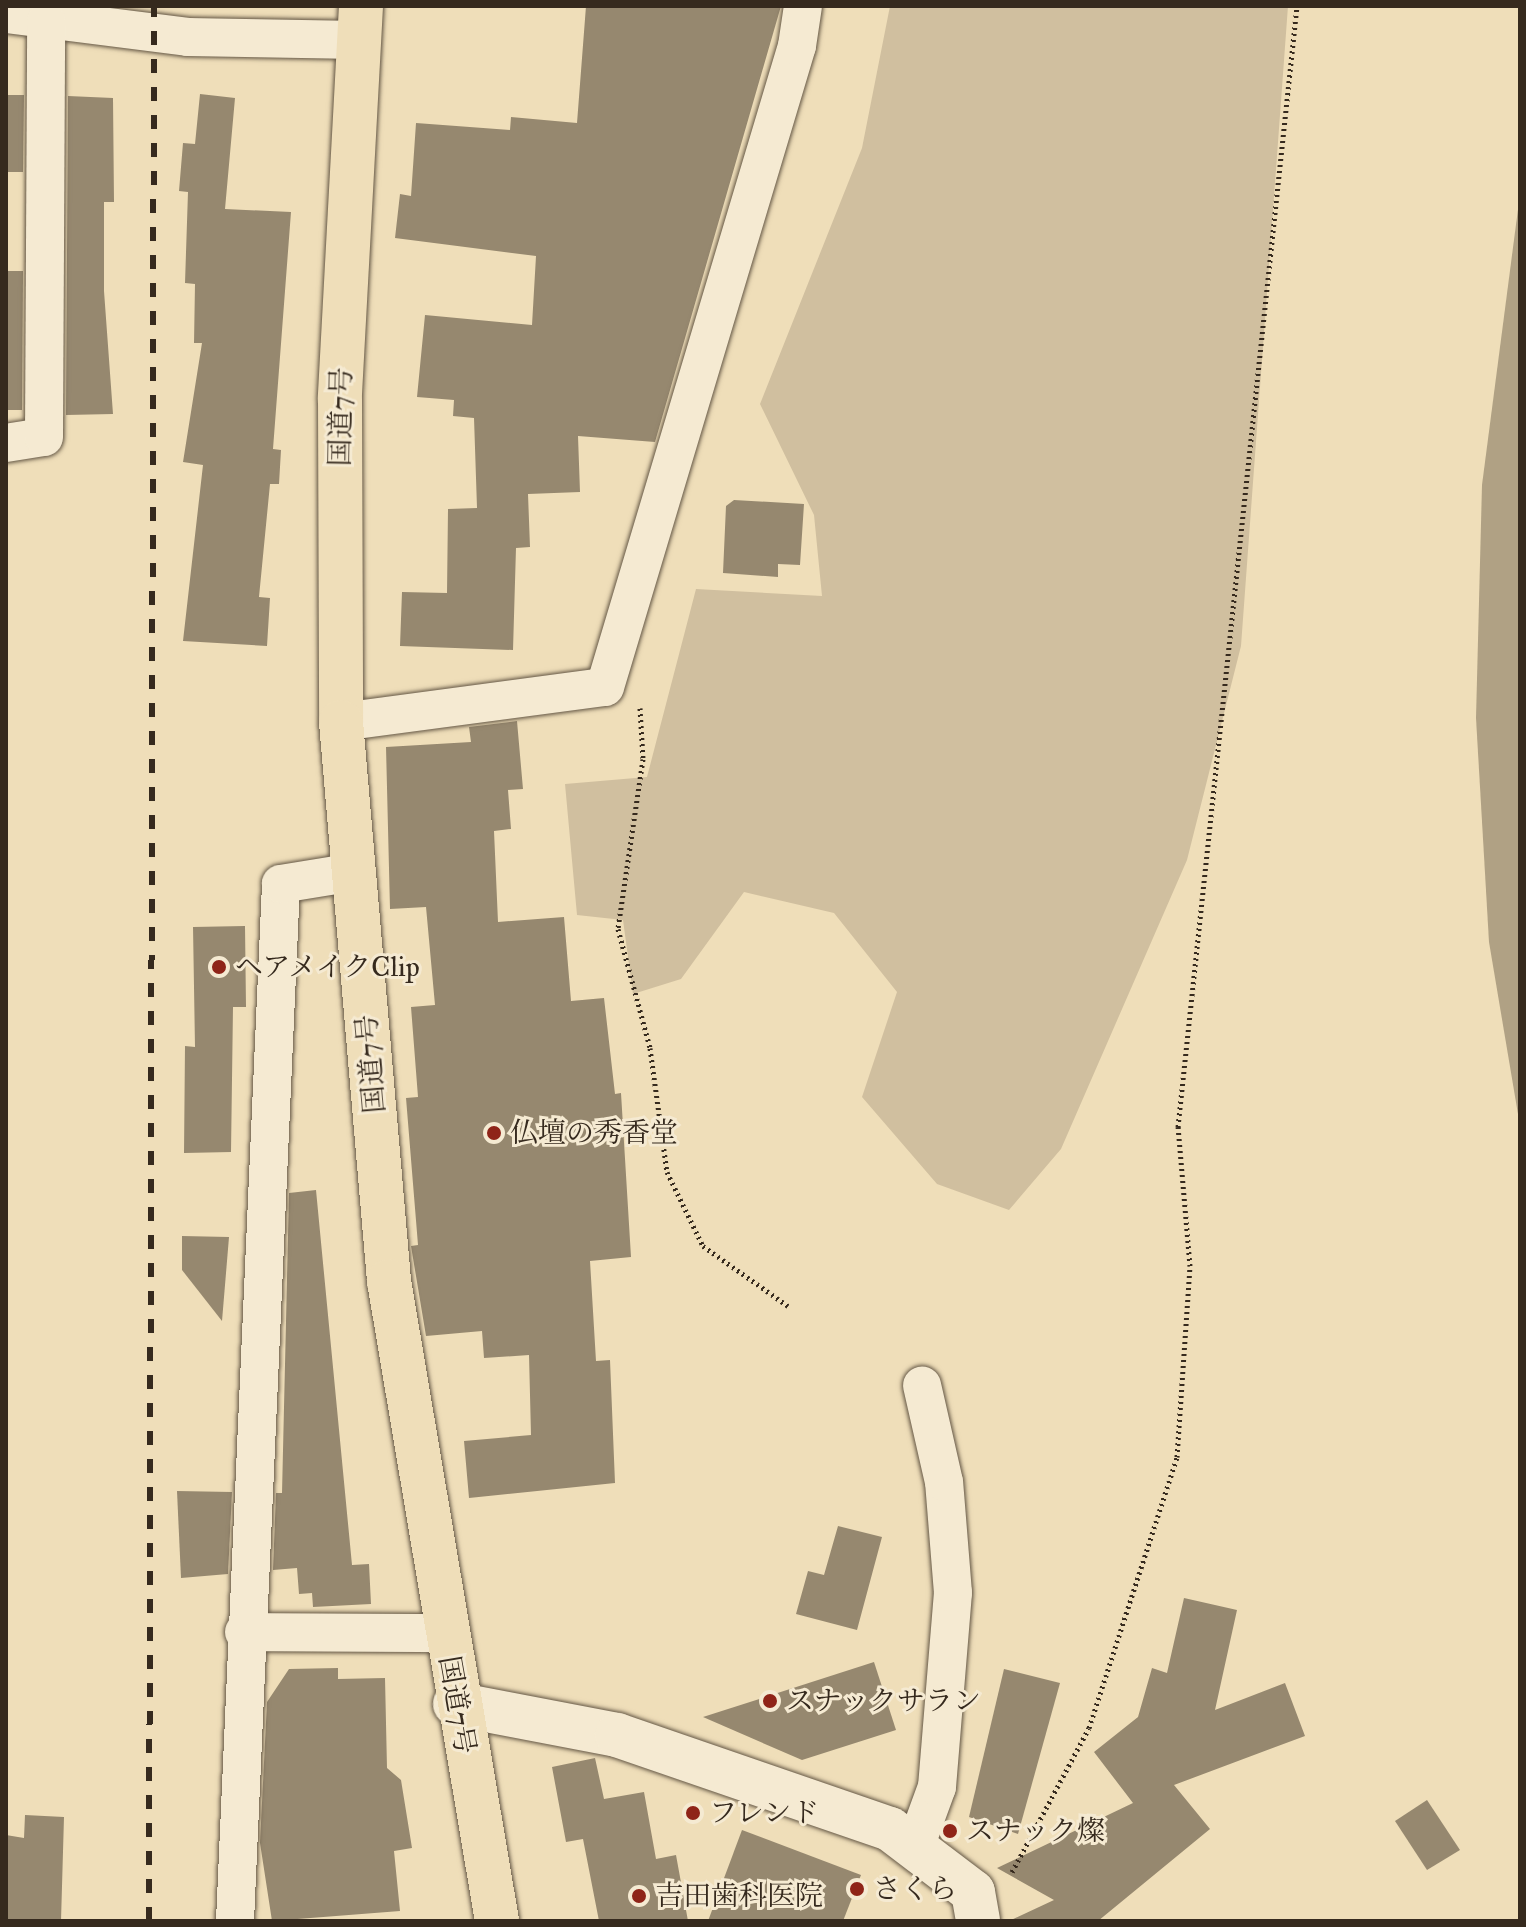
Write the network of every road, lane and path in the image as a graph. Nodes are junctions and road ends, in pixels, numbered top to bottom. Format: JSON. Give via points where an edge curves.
{"nodes":[{"id":1,"x":803,"y":6,"type":"edge"},
{"id":2,"x":1297,"y":6,"type":"edge"},
{"id":3,"x":6,"y":14,"type":"edge"},
{"id":4,"x":62,"y":18,"type":"edge"},
{"id":5,"x":360,"y":23,"type":"edge"},
{"id":6,"x":6,"y":443,"type":"edge"},
{"id":7,"x":611,"y":664,"type":"junction"},
{"id":8,"x":341,"y":722,"type":"junction"},
{"id":9,"x":354,"y":872,"type":"junction"},
{"id":10,"x":788,"y":1306,"type":"dead end"},
{"id":11,"x":922,"y":1385,"type":"dead end"},
{"id":12,"x":244,"y":1632,"type":"junction"},
{"id":13,"x":445,"y":1633,"type":"junction"},
{"id":14,"x":455,"y":1704,"type":"junction"},
{"id":15,"x":915,"y":1847,"type":"junction"},
{"id":16,"x":978,"y":1919,"type":"edge"},
{"id":17,"x":235,"y":1921,"type":"edge"},
{"id":18,"x":497,"y":1921,"type":"edge"}],
"edges":[{"from":1,"to":7,"type":"street","via":[[793,61]]},
{"from":2,"to":16,"type":"path","via":[[1178,1127],[1190,1266],[1177,1457],[1089,1728],[1040,1830]]},
{"from":3,"to":4,"type":"street"},
{"from":4,"to":5,"type":"street"},
{"from":4,"to":6,"type":"street","via":[[44,437]]},
{"from":5,"to":8,"type":"highway","name":"国道7号","via":[[340,399]]},
{"from":7,"to":8,"type":"street","via":[[605,687]]},
{"from":7,"to":10,"type":"path","via":[[633,681],[642,719],[618,929],[650,1048],[667,1172],[703,1246]]},
{"from":8,"to":9,"type":"highway","name":"国道7号"},
{"from":9,"to":12,"type":"street","via":[[281,884]]},
{"from":9,"to":13,"type":"highway","name":"国道7号","via":[[389,1281]]},
{"from":11,"to":15,"type":"street","via":[[944,1482],[953,1593],[937,1787]]},
{"from":12,"to":13,"type":"street"},
{"from":12,"to":17,"type":"street"},
{"from":13,"to":14,"type":"highway","name":"国道7号"},
{"from":14,"to":15,"type":"street","via":[[617,1735],[890,1829]]},
{"from":14,"to":18,"type":"highway","name":"国道7号"},
{"from":15,"to":16,"type":"street","via":[[973,1892]]}]}
